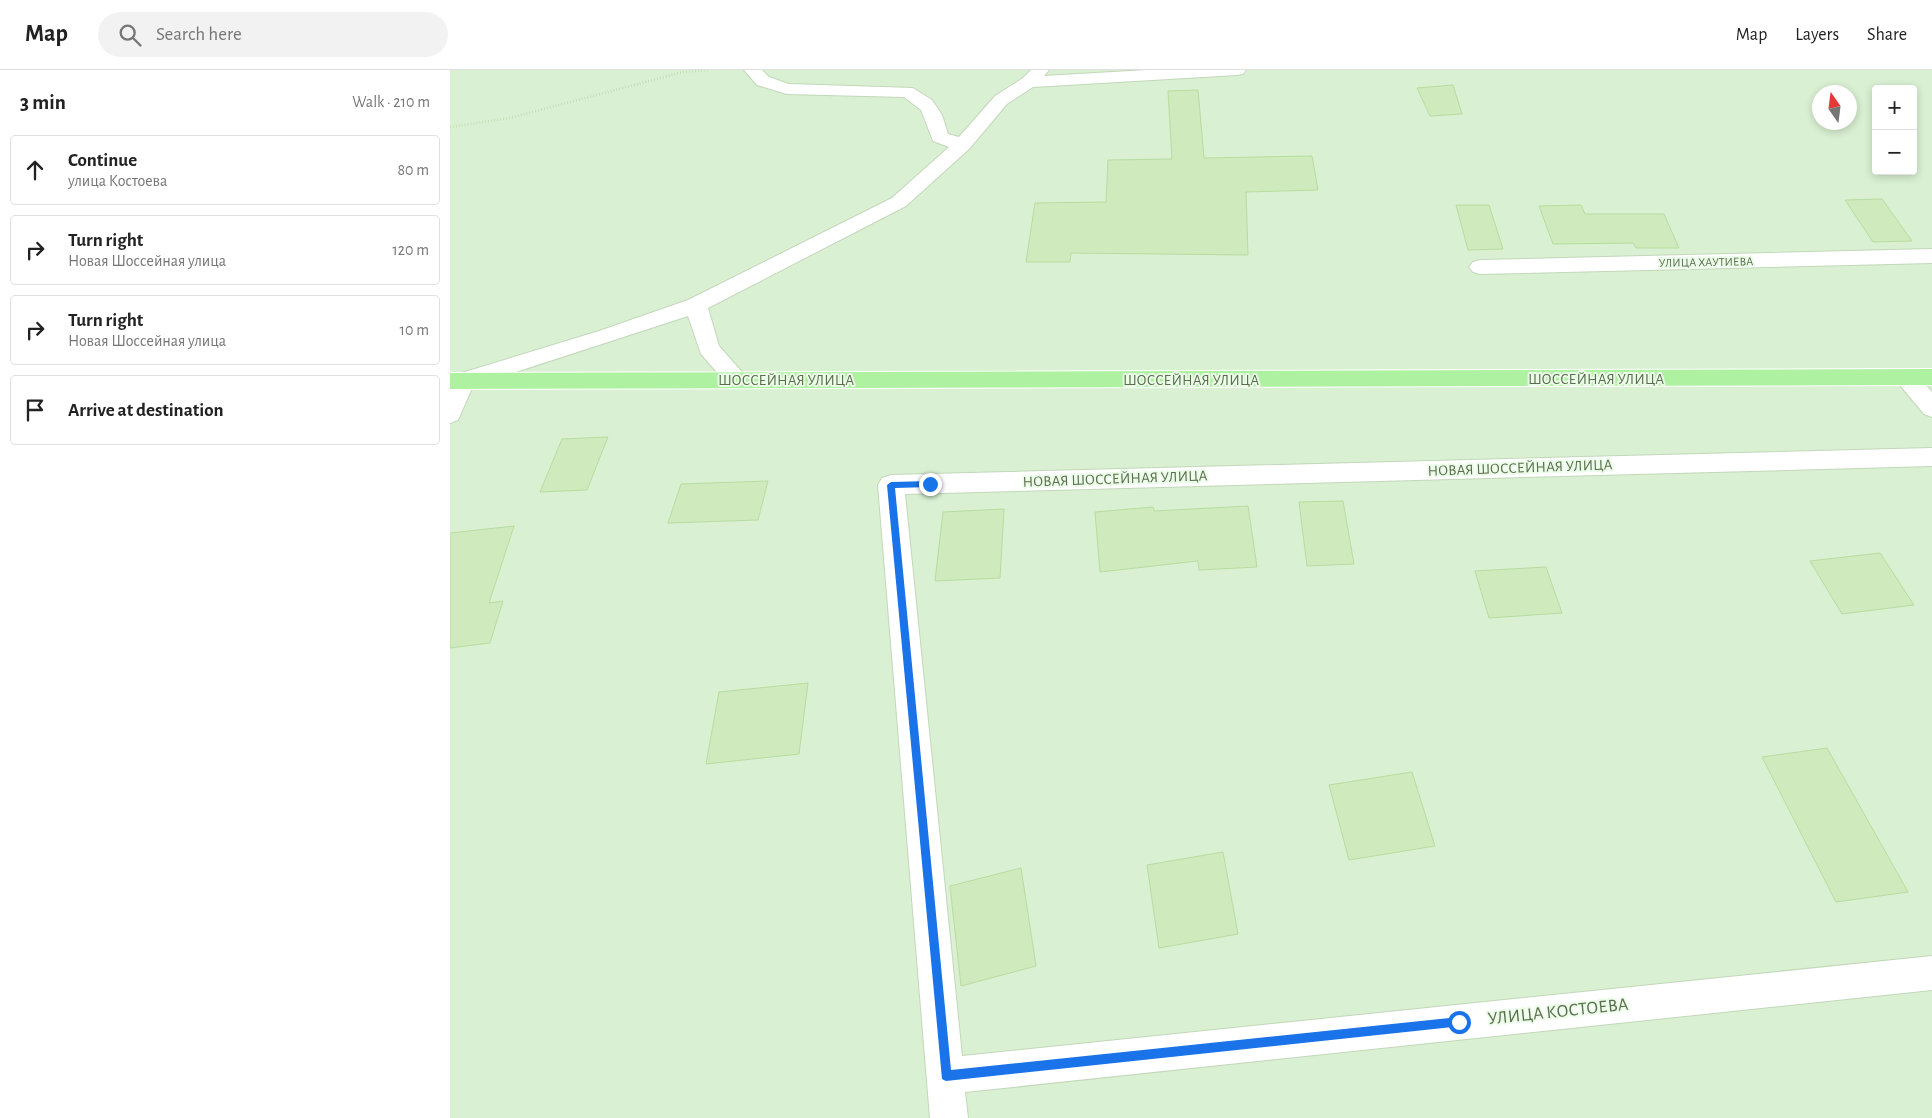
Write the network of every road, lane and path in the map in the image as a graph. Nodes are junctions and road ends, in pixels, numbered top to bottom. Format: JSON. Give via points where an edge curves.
{"nodes":[{"id":1,"x":708,"y":70,"type":"edge"},
{"id":2,"x":753,"y":70,"type":"edge"},
{"id":3,"x":1237,"y":70,"type":"edge"},
{"id":4,"x":1035,"y":76,"type":"edge"},
{"id":5,"x":450,"y":127,"type":"edge"},
{"id":6,"x":962,"y":146,"type":"junction"},
{"id":7,"x":1932,"y":256,"type":"edge"},
{"id":8,"x":1480,"y":267,"type":"dead end"},
{"id":9,"x":696,"y":305,"type":"junction"},
{"id":10,"x":1932,"y":377,"type":"edge"},
{"id":11,"x":1906,"y":378,"type":"junction"},
{"id":12,"x":736,"y":380,"type":"junction"},
{"id":13,"x":456,"y":381,"type":"edge"},
{"id":14,"x":1932,"y":408,"type":"edge"},
{"id":15,"x":450,"y":414,"type":"edge"},
{"id":16,"x":1932,"y":457,"type":"edge"},
{"id":17,"x":1932,"y":973,"type":"edge"},
{"id":18,"x":946,"y":1076,"type":"junction"},
{"id":19,"x":949,"y":1118,"type":"edge"}],
"edges":[{"from":1,"to":5,"type":"path","via":[[683,72],[510,118]]},
{"from":2,"to":6,"type":"street","via":[[763,81],[787,89],[907,92],[922,98],[932,112],[940,137]]},
{"from":3,"to":4,"type":"street"},
{"from":4,"to":6,"type":"street","via":[[1001,100]]},
{"from":6,"to":9,"type":"street","via":[[899,202]]},
{"from":7,"to":8,"type":"street","name":"УЛИЦА ХАУТИЕВА"},
{"from":9,"to":12,"type":"street","via":[[709,349]]},
{"from":9,"to":13,"type":"street","via":[[607,336]]},
{"from":10,"to":11,"type":"main road","name":"ШОССЕЙНАЯ УЛИЦА"},
{"from":11,"to":12,"type":"main road","name":"ШОССЕЙНАЯ УЛИЦА"},
{"from":11,"to":14,"type":"street"},
{"from":12,"to":13,"type":"main road","name":"ШОССЕЙНАЯ УЛИЦА"},
{"from":13,"to":15,"type":"street"},
{"from":16,"to":18,"type":"street","name":"НОВАЯ ШОССЕЙНАЯ УЛИЦА","via":[[891,485]]},
{"from":17,"to":18,"type":"street","name":"УЛИЦА КОСТОЕВА"},
{"from":18,"to":19,"type":"street"}]}
